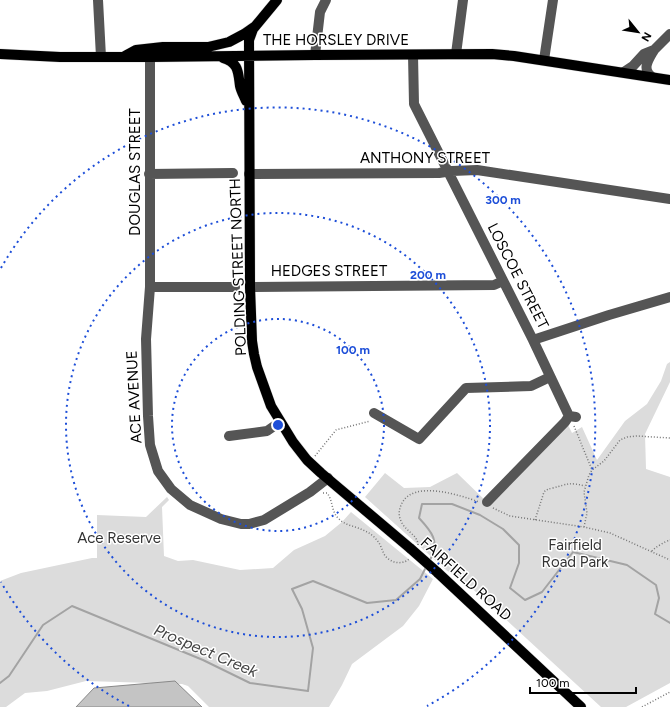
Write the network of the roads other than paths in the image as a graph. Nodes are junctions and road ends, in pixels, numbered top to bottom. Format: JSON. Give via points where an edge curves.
{"nodes":[{"id":1,"x":98,"y":0,"type":"edge"},
{"id":2,"x":277,"y":0,"type":"edge"},
{"id":3,"x":326,"y":0,"type":"edge"},
{"id":4,"x":463,"y":0,"type":"edge"},
{"id":5,"x":553,"y":0,"type":"edge"},
{"id":6,"x":258,"y":23,"type":"junction"},
{"id":7,"x":670,"y":34,"type":"edge"},
{"id":8,"x":654,"y":50,"type":"junction"},
{"id":9,"x":0,"y":54,"type":"edge"},
{"id":10,"x":456,"y":54,"type":"junction"},
{"id":11,"x":315,"y":55,"type":"junction"},
{"id":12,"x":412,"y":55,"type":"junction"},
{"id":13,"x":125,"y":56,"type":"junction"},
{"id":14,"x":248,"y":56,"type":"junction"},
{"id":15,"x":101,"y":57,"type":"junction"},
{"id":16,"x":150,"y":57,"type":"junction"},
{"id":17,"x":218,"y":57,"type":"junction"},
{"id":18,"x":544,"y":60,"type":"junction"},
{"id":19,"x":624,"y":72,"type":"junction"},
{"id":20,"x":652,"y":77,"type":"junction"},
{"id":21,"x":670,"y":80,"type":"edge"},
{"id":22,"x":248,"y":106,"type":"junction"},
{"id":23,"x":449,"y":171,"type":"junction"},
{"id":24,"x":233,"y":173,"type":"dead end"},
{"id":25,"x":149,"y":174,"type":"junction"},
{"id":26,"x":249,"y":174,"type":"junction"},
{"id":27,"x":670,"y":199,"type":"edge"},
{"id":28,"x":503,"y":281,"type":"junction"},
{"id":29,"x":150,"y":287,"type":"junction"},
{"id":30,"x":235,"y":287,"type":"dead end"},
{"id":31,"x":250,"y":287,"type":"junction"},
{"id":32,"x":670,"y":297,"type":"edge"},
{"id":33,"x":534,"y":340,"type":"junction"},
{"id":34,"x":550,"y":377,"type":"junction"},
{"id":35,"x":378,"y":415,"type":"road end"},
{"id":36,"x":280,"y":422,"type":"junction"},
{"id":37,"x":229,"y":436,"type":"dead end"},
{"id":38,"x":328,"y":478,"type":"junction"},
{"id":39,"x":487,"y":503,"type":"road end"},
{"id":40,"x":581,"y":707,"type":"edge"}],
"edges":[{"from":1,"to":15,"type":"street"},
{"from":2,"to":6,"type":"main road"},
{"from":3,"to":11,"type":"street","via":[[320,12]]},
{"from":4,"to":10,"type":"street"},
{"from":5,"to":18,"type":"street"},
{"from":6,"to":13,"type":"main road","via":[[229,42],[208,48],[163,47],[136,50]]},
{"from":6,"to":14,"type":"main road","name":"POLDING STREET NORTH","via":[[250,35]]},
{"from":7,"to":8,"type":"street"},
{"from":8,"to":19,"type":"street","via":[[644,54]]},
{"from":8,"to":20,"type":"street","via":[[646,64],[647,72]]},
{"from":9,"to":15,"type":"main road","name":"THE HORSLEY DRIVE"},
{"from":10,"to":12,"type":"main road","name":"THE HORSLEY DRIVE"},
{"from":10,"to":18,"type":"main road","name":"THE HORSLEY DRIVE","via":[[500,54]]},
{"from":11,"to":12,"type":"main road","name":"THE HORSLEY DRIVE"},
{"from":11,"to":14,"type":"main road","name":"THE HORSLEY DRIVE"},
{"from":12,"to":23,"type":"street","name":"LOSCOE STREET","via":[[414,104]]},
{"from":13,"to":15,"type":"main road","name":"THE HORSLEY DRIVE"},
{"from":13,"to":16,"type":"main road","name":"THE HORSLEY DRIVE"},
{"from":14,"to":17,"type":"main road","name":"THE HORSLEY DRIVE"},
{"from":14,"to":22,"type":"main road","name":"POLDING STREET NORTH"},
{"from":16,"to":17,"type":"main road","name":"THE HORSLEY DRIVE"},
{"from":16,"to":25,"type":"street","name":"DOUGLAS STREET"},
{"from":17,"to":22,"type":"main road","via":[[232,61],[236,66],[240,87]]},
{"from":18,"to":19,"type":"main road","name":"THE HORSLEY DRIVE"},
{"from":19,"to":20,"type":"main road","name":"THE HORSLEY DRIVE"},
{"from":20,"to":21,"type":"main road","name":"THE HORSLEY DRIVE"},
{"from":22,"to":26,"type":"main road","name":"POLDING STREET NORTH"},
{"from":23,"to":26,"type":"street","name":"ANTHONY STREET"},
{"from":23,"to":27,"type":"street","name":"ANTHONY STREET","via":[[477,170]]},
{"from":23,"to":28,"type":"street","name":"LOSCOE STREET"},
{"from":24,"to":25,"type":"street"},
{"from":25,"to":29,"type":"street","name":"DOUGLAS STREET"},
{"from":26,"to":31,"type":"main road","name":"POLDING STREET NORTH"},
{"from":28,"to":31,"type":"street","name":"HEDGES STREET","via":[[494,285]]},
{"from":28,"to":33,"type":"street","name":"LOSCOE STREET"},
{"from":29,"to":30,"type":"street"},
{"from":29,"to":38,"type":"street","name":"ACE AVENUE","via":[[146,339],[150,445],[158,471],[171,489],[190,505],[208,514],[233,523],[249,524],[273,515]]},
{"from":31,"to":36,"type":"main road","name":"POLDING STREET NORTH","via":[[252,341],[257,367],[271,406]]},
{"from":32,"to":33,"type":"street"},
{"from":33,"to":34,"type":"street","name":"LOSCOE STREET"},
{"from":34,"to":35,"type":"street","via":[[530,386],[466,388],[418,439]]},
{"from":34,"to":39,"type":"street","name":"LOSCOE STREET","via":[[573,416]]},
{"from":36,"to":37,"type":"street","via":[[267,431]]},
{"from":36,"to":38,"type":"main road","name":"POLDING STREET NORTH","via":[[307,460]]},
{"from":38,"to":40,"type":"main road","name":"FAIRFIELD ROAD","bridge":true,"via":[[414,550]]}]}
